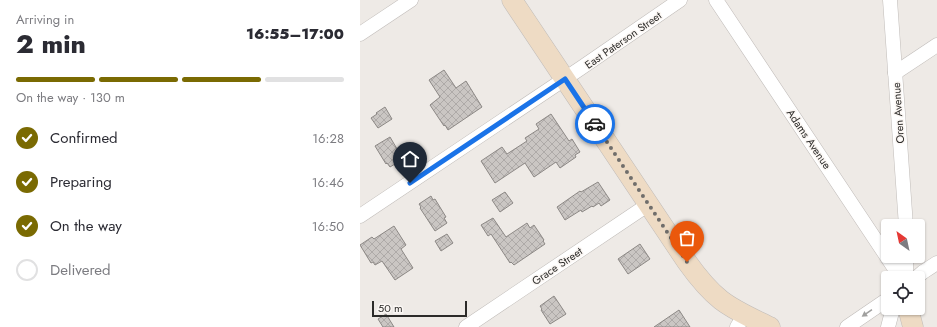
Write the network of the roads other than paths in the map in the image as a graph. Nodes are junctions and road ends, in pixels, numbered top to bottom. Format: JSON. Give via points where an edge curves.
{"nodes":[{"id":1,"x":411,"y":0,"type":"edge"},
{"id":2,"x":512,"y":0,"type":"edge"},
{"id":3,"x":680,"y":0,"type":"edge"},
{"id":4,"x":716,"y":0,"type":"edge"},
{"id":5,"x":890,"y":0,"type":"edge"},
{"id":6,"x":360,"y":34,"type":"edge"},
{"id":7,"x":937,"y":45,"type":"edge"},
{"id":8,"x":895,"y":73,"type":"junction"},
{"id":9,"x":565,"y":79,"type":"junction"},
{"id":10,"x":649,"y":204,"type":"junction"},
{"id":11,"x":360,"y":216,"type":"edge"},
{"id":12,"x":905,"y":219,"type":"edge"},
{"id":13,"x":937,"y":263,"type":"edge"},
{"id":14,"x":896,"y":271,"type":"edge"},
{"id":15,"x":925,"y":271,"type":"edge"},
{"id":16,"x":881,"y":304,"type":"edge"},
{"id":17,"x":891,"y":315,"type":"edge"},
{"id":18,"x":907,"y":315,"type":"edge"},
{"id":19,"x":910,"y":315,"type":"edge"},
{"id":20,"x":741,"y":321,"type":"edge"},
{"id":21,"x":466,"y":327,"type":"edge"},
{"id":22,"x":770,"y":327,"type":"edge"},
{"id":23,"x":847,"y":327,"type":"edge"},
{"id":24,"x":888,"y":327,"type":"edge"},
{"id":25,"x":904,"y":327,"type":"edge"},
{"id":26,"x":913,"y":327,"type":"edge"}],
"edges":[{"from":1,"to":6,"type":"street"},
{"from":2,"to":9,"type":"street"},
{"from":3,"to":9,"type":"street","name":"East Paterson Street"},
{"from":4,"to":14,"type":"street","name":"Adams Avenue"},
{"from":5,"to":8,"type":"street","name":"Oren Avenue"},
{"from":7,"to":8,"type":"street"},
{"from":8,"to":12,"type":"street","name":"Oren Avenue"},
{"from":9,"to":10,"type":"street"},
{"from":9,"to":11,"type":"street","name":"East Paterson Street"},
{"from":10,"to":20,"type":"street","via":[[687,262]]},
{"from":10,"to":21,"type":"street","name":"Grace Street"},
{"from":13,"to":15,"type":"street"},
{"from":16,"to":23,"type":"street","one_way":true},
{"from":17,"to":24,"type":"street"},
{"from":18,"to":25,"type":"street"},
{"from":19,"to":26,"type":"street"},
{"from":20,"to":22,"type":"street"}]}
